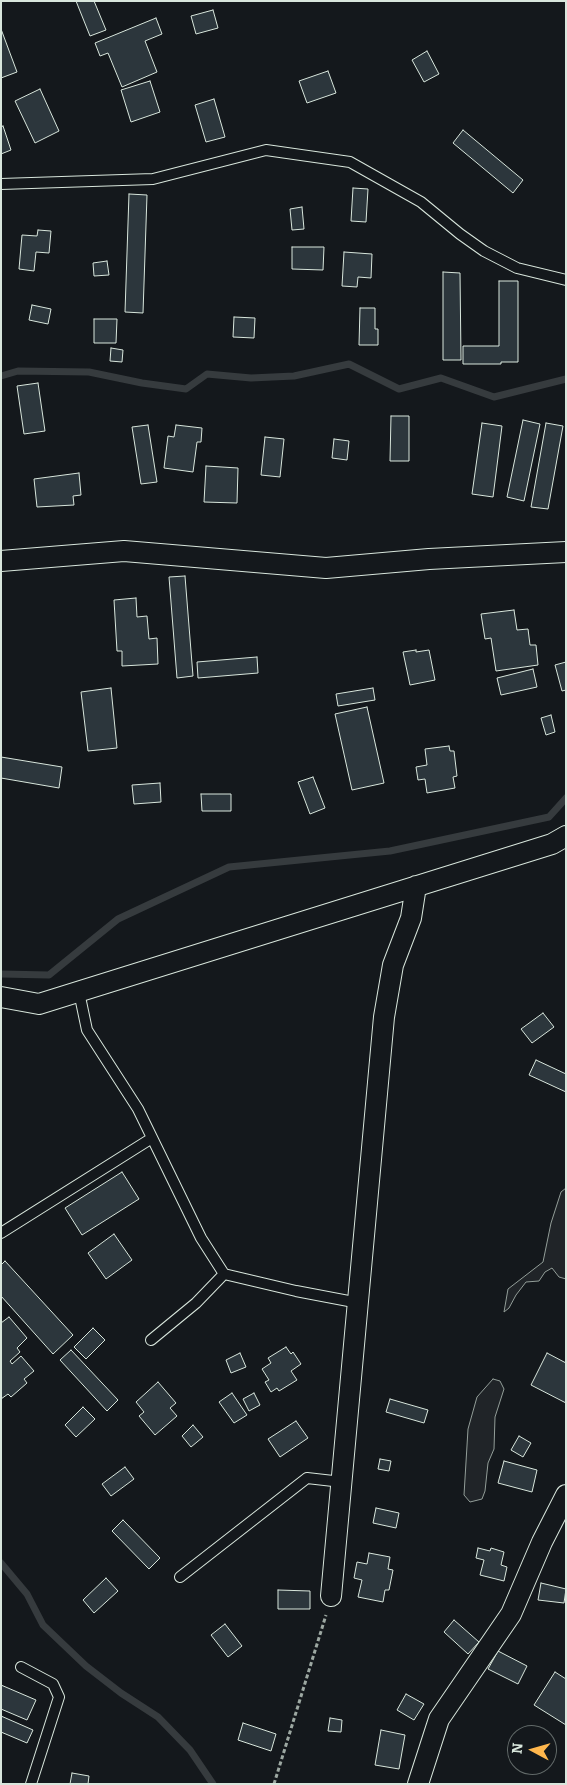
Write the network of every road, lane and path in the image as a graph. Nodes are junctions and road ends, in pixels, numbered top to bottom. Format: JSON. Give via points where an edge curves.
{"nodes":[{"id":1,"x":1,"y":184,"type":"edge"},
{"id":2,"x":566,"y":280,"type":"edge"},
{"id":3,"x":566,"y":552,"type":"edge"},
{"id":4,"x":1,"y":561,"type":"edge"},
{"id":5,"x":566,"y":836,"type":"edge"},
{"id":6,"x":416,"y":886,"type":"junction"},
{"id":7,"x":79,"y":992,"type":"junction"},
{"id":8,"x":1,"y":997,"type":"edge"},
{"id":9,"x":152,"y":1138,"type":"junction"},
{"id":10,"x":1,"y":1233,"type":"edge"},
{"id":11,"x":224,"y":1274,"type":"junction"},
{"id":12,"x":359,"y":1303,"type":"junction"},
{"id":13,"x":151,"y":1340,"type":"dead end"},
{"id":14,"x":342,"y":1482,"type":"junction"},
{"id":15,"x":566,"y":1494,"type":"edge"},
{"id":16,"x":180,"y":1577,"type":"dead end"},
{"id":17,"x":331,"y":1596,"type":"joint"},
{"id":18,"x":20,"y":1667,"type":"dead end"},
{"id":19,"x":31,"y":1784,"type":"edge"},
{"id":20,"x":274,"y":1784,"type":"edge"},
{"id":21,"x":418,"y":1784,"type":"edge"}],
"edges":[{"from":1,"to":2,"type":"lane","via":[[153,179],[266,150],[350,162],[420,202],[484,251],[517,268]]},
{"from":3,"to":4,"type":"street","via":[[326,568],[124,551]]},
{"from":5,"to":6,"type":"street","via":[[552,844]]},
{"from":6,"to":7,"type":"street"},
{"from":6,"to":12,"type":"street","via":[[411,918],[393,965],[384,1017]]},
{"from":7,"to":8,"type":"street","via":[[40,1004]]},
{"from":7,"to":9,"type":"lane","via":[[88,1030],[138,1109]]},
{"from":9,"to":10,"type":"lane"},
{"from":9,"to":11,"type":"lane","via":[[201,1238]]},
{"from":11,"to":12,"type":"lane"},
{"from":11,"to":13,"type":"lane","via":[[196,1303]]},
{"from":12,"to":14,"type":"street"},
{"from":14,"to":16,"type":"lane","via":[[307,1478]]},
{"from":14,"to":17,"type":"street"},
{"from":15,"to":21,"type":"street","via":[[512,1614],[439,1719]]},
{"from":17,"to":20,"type":"path"},
{"from":18,"to":19,"type":"lane","via":[[53,1684],[59,1697]]}]}
